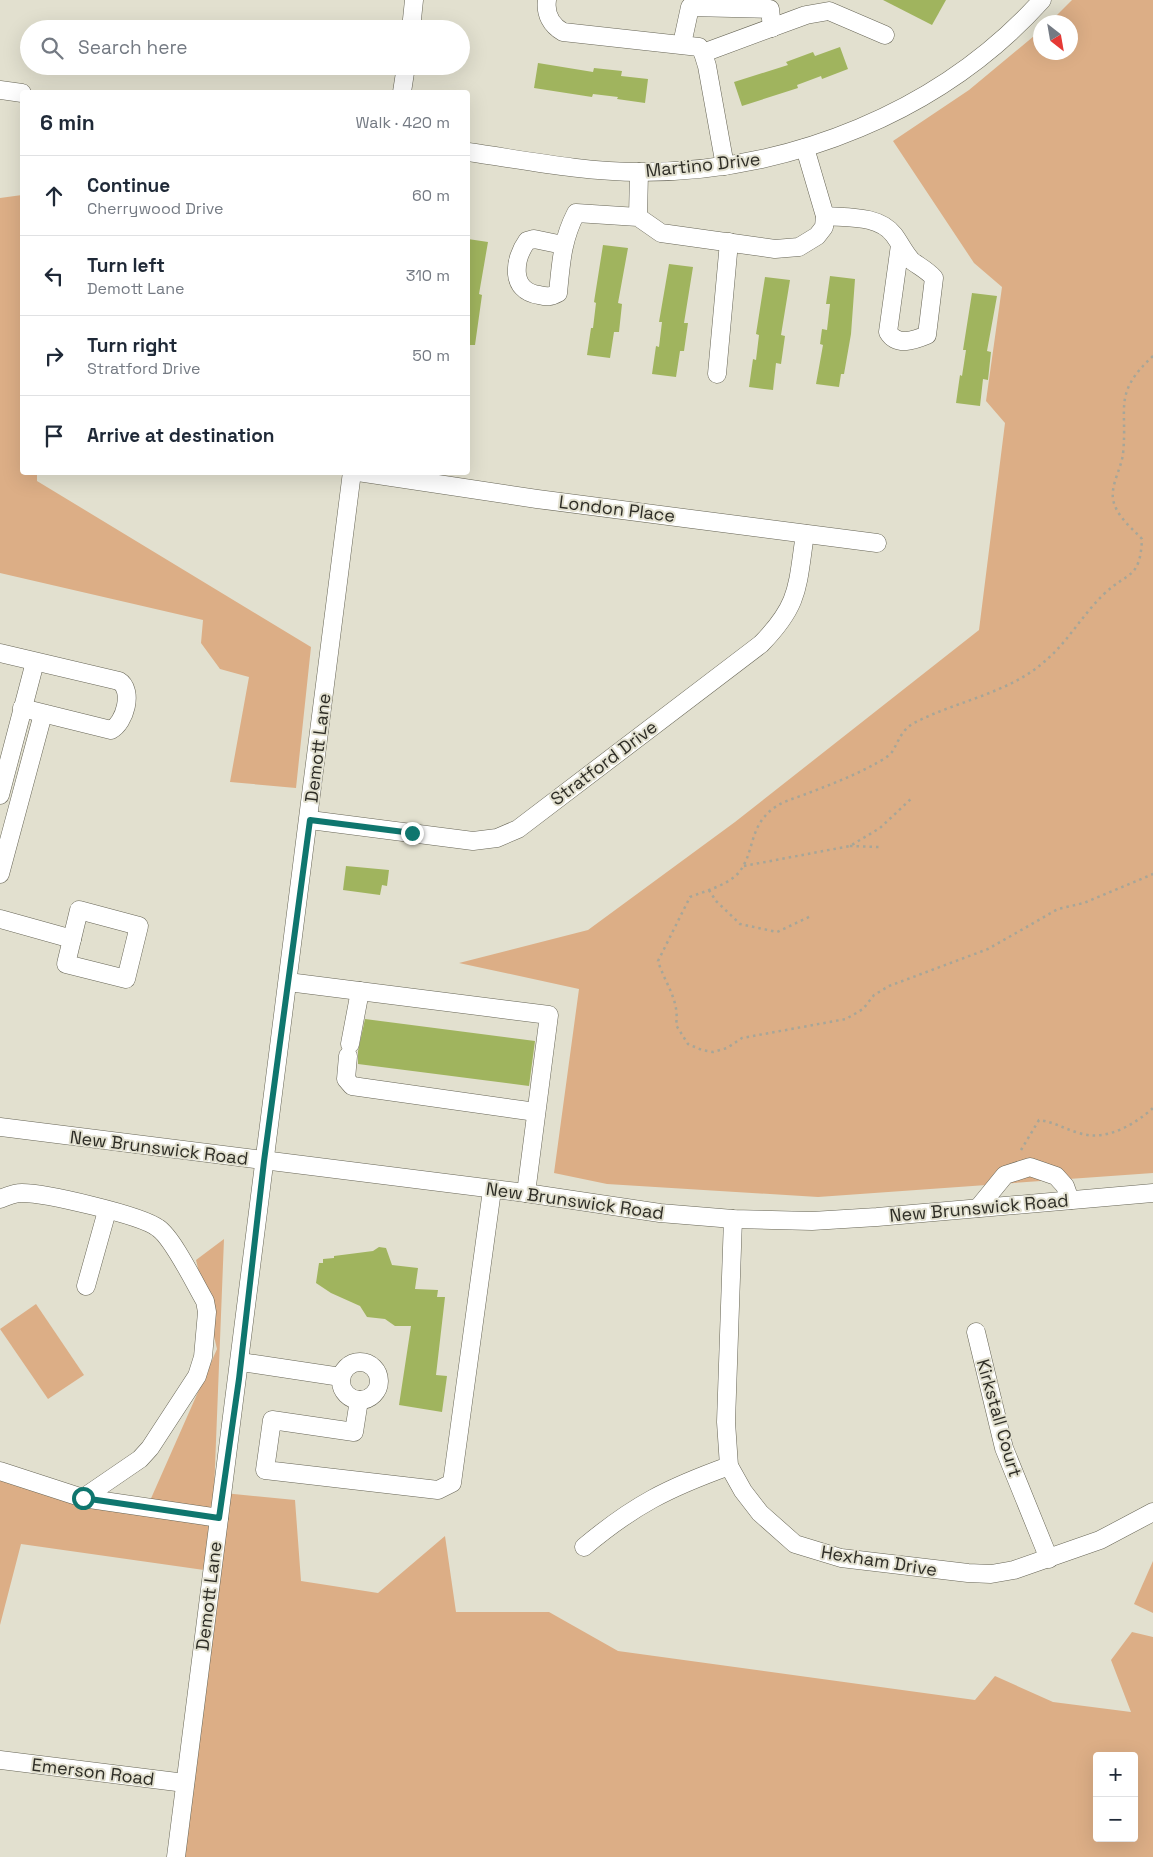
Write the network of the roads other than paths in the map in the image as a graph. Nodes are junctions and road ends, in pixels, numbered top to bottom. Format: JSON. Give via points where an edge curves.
{"nodes":[{"id":1,"x":414,"y":0,"type":"edge"},
{"id":2,"x":547,"y":0,"type":"edge"},
{"id":3,"x":1042,"y":0,"type":"edge"},
{"id":4,"x":412,"y":20,"type":"edge"},
{"id":5,"x":772,"y":28,"type":"junction"},
{"id":6,"x":885,"y":34,"type":"dead end"},
{"id":7,"x":682,"y":44,"type":"junction"},
{"id":8,"x":703,"y":53,"type":"junction"},
{"id":9,"x":405,"y":75,"type":"edge"},
{"id":10,"x":0,"y":90,"type":"edge"},
{"id":11,"x":402,"y":90,"type":"edge"},
{"id":12,"x":20,"y":93,"type":"edge"},
{"id":13,"x":805,"y":148,"type":"junction"},
{"id":14,"x":470,"y":152,"type":"edge"},
{"id":15,"x":725,"y":166,"type":"junction"},
{"id":16,"x":639,"y":172,"type":"junction"},
{"id":17,"x":825,"y":216,"type":"junction"},
{"id":18,"x":638,"y":217,"type":"junction"},
{"id":19,"x":729,"y":242,"type":"junction"},
{"id":20,"x":563,"y":245,"type":"dead end"},
{"id":21,"x":900,"y":245,"type":"junction"},
{"id":22,"x":717,"y":374,"type":"dead end"},
{"id":23,"x":352,"y":475,"type":"edge"},
{"id":24,"x":378,"y":475,"type":"edge"},
{"id":25,"x":805,"y":534,"type":"junction"},
{"id":26,"x":877,"y":543,"type":"dead end"},
{"id":27,"x":0,"y":653,"type":"edge"},
{"id":28,"x":35,"y":662,"type":"junction"},
{"id":29,"x":22,"y":708,"type":"junction"},
{"id":30,"x":42,"y":714,"type":"junction"},
{"id":31,"x":0,"y":795,"type":"edge"},
{"id":32,"x":310,"y":820,"type":"junction"},
{"id":33,"x":0,"y":874,"type":"edge"},
{"id":34,"x":0,"y":919,"type":"edge"},
{"id":35,"x":72,"y":939,"type":"junction"},
{"id":36,"x":288,"y":982,"type":"junction"},
{"id":37,"x":360,"y":991,"type":"junction"},
{"id":38,"x":536,"y":1112,"type":"junction"},
{"id":39,"x":0,"y":1127,"type":"edge"},
{"id":40,"x":264,"y":1161,"type":"junction"},
{"id":41,"x":492,"y":1190,"type":"junction"},
{"id":42,"x":526,"y":1193,"type":"junction"},
{"id":43,"x":1153,"y":1193,"type":"edge"},
{"id":44,"x":0,"y":1200,"type":"edge"},
{"id":45,"x":1070,"y":1200,"type":"junction"},
{"id":46,"x":978,"y":1208,"type":"junction"},
{"id":47,"x":107,"y":1211,"type":"junction"},
{"id":48,"x":733,"y":1219,"type":"junction"},
{"id":49,"x":86,"y":1286,"type":"dead end"},
{"id":50,"x":976,"y":1332,"type":"dead end"},
{"id":51,"x":240,"y":1362,"type":"junction"},
{"id":52,"x":341,"y":1377,"type":"junction"},
{"id":53,"x":359,"y":1400,"type":"junction"},
{"id":54,"x":729,"y":1466,"type":"junction"},
{"id":55,"x":0,"y":1471,"type":"edge"},
{"id":56,"x":83,"y":1498,"type":"junction"},
{"id":57,"x":1153,"y":1512,"type":"edge"},
{"id":58,"x":219,"y":1518,"type":"junction"},
{"id":59,"x":584,"y":1547,"type":"dead end"},
{"id":60,"x":1048,"y":1559,"type":"junction"},
{"id":61,"x":0,"y":1760,"type":"edge"},
{"id":62,"x":185,"y":1783,"type":"junction"},
{"id":63,"x":176,"y":1857,"type":"edge"}],
"edges":[{"from":1,"to":4,"type":"street"},
{"from":2,"to":7,"type":"street","via":[[547,16],[563,32]]},
{"from":3,"to":13,"type":"street","name":"Martino Drive","via":[[997,44],[919,99],[851,132]]},
{"from":5,"to":6,"type":"street","via":[[829,10]]},
{"from":5,"to":7,"type":"street","via":[[770,9],[690,7]]},
{"from":5,"to":8,"type":"street"},
{"from":7,"to":8,"type":"street","via":[[699,47]]},
{"from":8,"to":15,"type":"street"},
{"from":9,"to":11,"type":"street"},
{"from":10,"to":12,"type":"street"},
{"from":13,"to":15,"type":"street","name":"Martino Drive"},
{"from":13,"to":17,"type":"street"},
{"from":14,"to":16,"type":"street","name":"Martino Drive","via":[[604,171]]},
{"from":15,"to":16,"type":"street","name":"Martino Drive"},
{"from":16,"to":18,"type":"street"},
{"from":17,"to":19,"type":"street","via":[[824,227],[817,236],[799,247],[775,249]]},
{"from":17,"to":21,"type":"street","via":[[884,224]]},
{"from":18,"to":19,"type":"street","via":[[661,234]]},
{"from":18,"to":20,"type":"street","via":[[576,213]]},
{"from":19,"to":22,"type":"street"},
{"from":21,"to":21,"type":"street","via":[[912,261],[934,278],[927,335],[912,342],[897,340],[888,332]]},
{"from":23,"to":32,"type":"street","name":"Demott Lane"},
{"from":24,"to":25,"type":"street","name":"London Place"},
{"from":25,"to":26,"type":"street","name":"London Place"},
{"from":25,"to":32,"type":"street","name":"Stratford Drive","via":[[796,593],[789,611],[761,644],[518,828],[497,838],[473,841]]},
{"from":27,"to":28,"type":"street"},
{"from":28,"to":29,"type":"street"},
{"from":28,"to":30,"type":"street","via":[[119,681],[124,684],[127,695],[120,722],[112,730]]},
{"from":29,"to":30,"type":"street"},
{"from":29,"to":31,"type":"street"},
{"from":30,"to":33,"type":"street"},
{"from":32,"to":36,"type":"street","name":"Demott Lane"},
{"from":34,"to":35,"type":"street"},
{"from":35,"to":35,"type":"street","via":[[66,964],[126,979],[139,926],[79,910]]},
{"from":36,"to":37,"type":"street"},
{"from":36,"to":40,"type":"street","name":"Demott Lane"},
{"from":37,"to":38,"type":"street","via":[[346,1078],[352,1086]]},
{"from":37,"to":38,"type":"street","via":[[549,1015]]},
{"from":38,"to":42,"type":"street"},
{"from":39,"to":40,"type":"street","name":"New Brunswick Road"},
{"from":40,"to":41,"type":"street","name":"New Brunswick Road"},
{"from":40,"to":51,"type":"street","name":"Demott Lane"},
{"from":41,"to":42,"type":"street","name":"New Brunswick Road"},
{"from":41,"to":53,"type":"street","via":[[452,1483],[438,1490],[265,1470],[272,1420],[354,1432]]},
{"from":42,"to":48,"type":"street","name":"New Brunswick Road","via":[[660,1213]]},
{"from":43,"to":45,"type":"street","name":"New Brunswick Road"},
{"from":44,"to":47,"type":"street","via":[[21,1193],[45,1195]]},
{"from":45,"to":46,"type":"street","name":"New Brunswick Road"},
{"from":45,"to":46,"type":"street","via":[[1065,1186],[1056,1176],[1030,1167],[1005,1175]]},
{"from":46,"to":48,"type":"street","name":"New Brunswick Road","via":[[812,1221]]},
{"from":47,"to":49,"type":"street"},
{"from":47,"to":56,"type":"street","via":[[150,1223],[166,1235],[205,1302],[203,1357],[197,1376],[150,1448],[140,1459]]},
{"from":48,"to":54,"type":"street","name":"Hexham Drive","via":[[726,1422]]},
{"from":50,"to":60,"type":"street","name":"Kirkstall Court","via":[[1004,1448]]},
{"from":51,"to":52,"type":"street"},
{"from":51,"to":58,"type":"street","name":"Demott Lane"},
{"from":52,"to":53,"type":"street","via":[[343,1390]]},
{"from":52,"to":53,"type":"street","via":[[347,1366],[359,1362],[376,1369],[380,1381],[376,1393]]},
{"from":54,"to":59,"type":"street","via":[[648,1499],[617,1519]]},
{"from":54,"to":60,"type":"street","name":"Hexham Drive","via":[[742,1491],[766,1519],[796,1544],[815,1551],[841,1558],[968,1573],[1014,1570]]},
{"from":55,"to":56,"type":"street"},
{"from":56,"to":58,"type":"street"},
{"from":57,"to":60,"type":"street","name":"Hexham Drive","via":[[1100,1540]]},
{"from":58,"to":62,"type":"street","name":"Demott Lane"},
{"from":61,"to":62,"type":"street","name":"Emerson Road"},
{"from":62,"to":63,"type":"street","name":"Demott Lane"}]}
